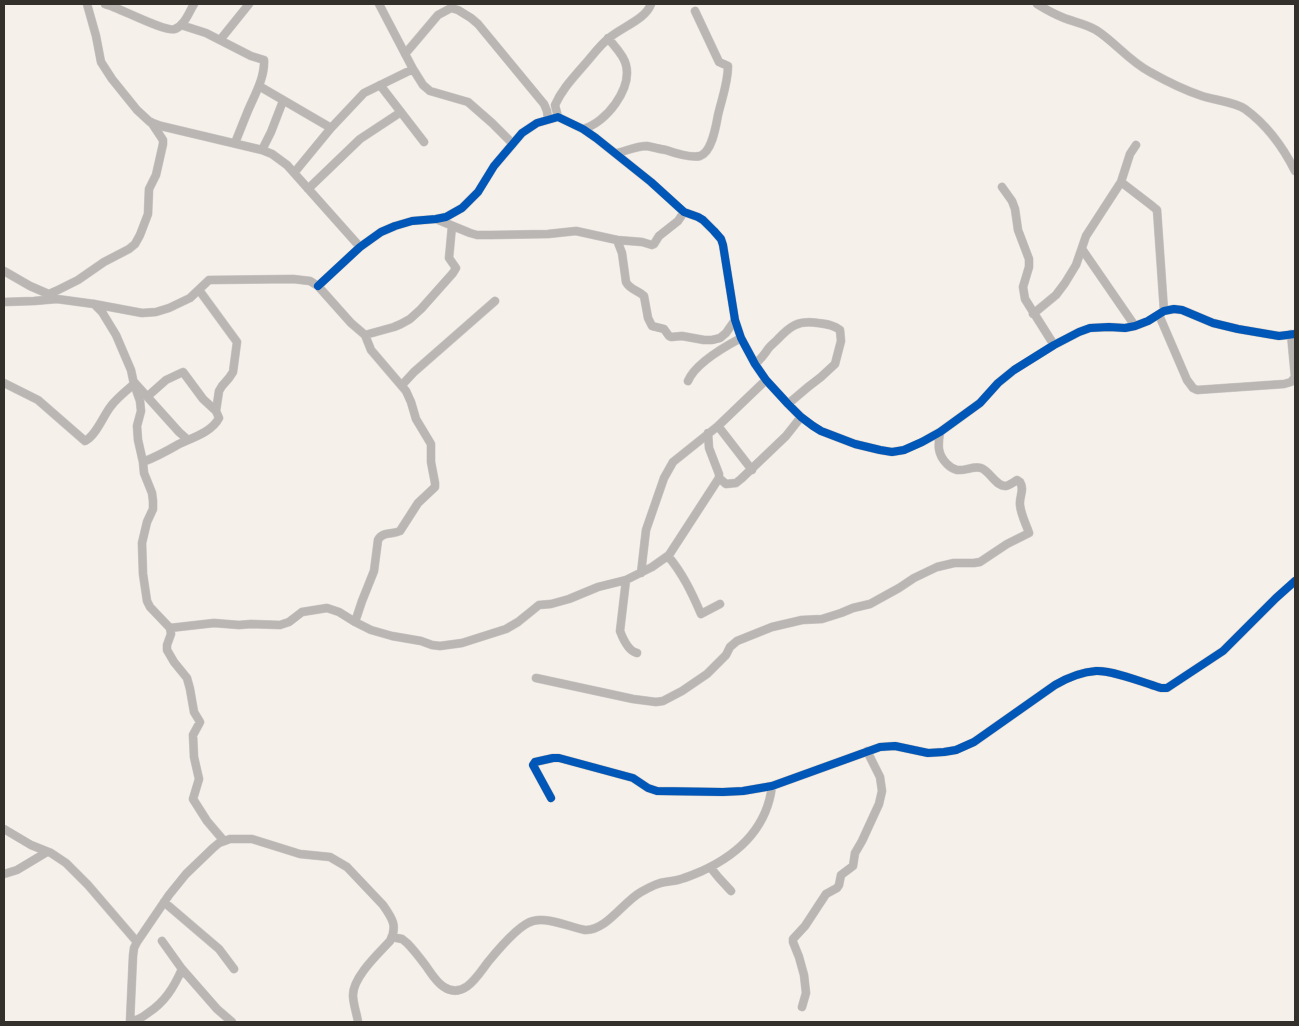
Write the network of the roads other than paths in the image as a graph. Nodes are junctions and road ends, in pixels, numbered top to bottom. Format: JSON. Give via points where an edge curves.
{"nodes":[{"id":1,"x":87,"y":4,"type":"edge"},
{"id":2,"x":105,"y":4,"type":"edge"},
{"id":3,"x":194,"y":4,"type":"edge"},
{"id":4,"x":249,"y":4,"type":"edge"},
{"id":5,"x":379,"y":4,"type":"edge"},
{"id":6,"x":651,"y":4,"type":"edge"},
{"id":7,"x":1036,"y":4,"type":"edge"},
{"id":8,"x":696,"y":11,"type":"dead end"},
{"id":9,"x":181,"y":24,"type":"junction"},
{"id":10,"x":608,"y":38,"type":"junction"},
{"id":11,"x":220,"y":40,"type":"junction"},
{"id":12,"x":405,"y":54,"type":"junction"},
{"id":13,"x":413,"y":69,"type":"junction"},
{"id":14,"x":380,"y":85,"type":"junction"},
{"id":15,"x":259,"y":86,"type":"junction"},
{"id":16,"x":283,"y":101,"type":"junction"},
{"id":17,"x":400,"y":112,"type":"junction"},
{"id":18,"x":558,"y":117,"type":"junction"},
{"id":19,"x":548,"y":119,"type":"junction"},
{"id":20,"x":150,"y":122,"type":"junction"},
{"id":21,"x":331,"y":128,"type":"junction"},
{"id":22,"x":583,"y":129,"type":"junction"},
{"id":23,"x":424,"y":142,"type":"dead end"},
{"id":24,"x":235,"y":143,"type":"junction"},
{"id":25,"x":512,"y":144,"type":"junction"},
{"id":26,"x":1136,"y":145,"type":"dead end"},
{"id":27,"x":262,"y":150,"type":"junction"},
{"id":28,"x":617,"y":153,"type":"junction"},
{"id":29,"x":1295,"y":171,"type":"edge"},
{"id":30,"x":294,"y":173,"type":"junction"},
{"id":31,"x":1122,"y":182,"type":"junction"},
{"id":32,"x":1002,"y":187,"type":"dead end"},
{"id":33,"x":308,"y":189,"type":"junction"},
{"id":34,"x":684,"y":212,"type":"junction"},
{"id":35,"x":436,"y":219,"type":"junction"},
{"id":36,"x":452,"y":226,"type":"junction"},
{"id":37,"x":617,"y":240,"type":"junction"},
{"id":38,"x":360,"y":247,"type":"junction"},
{"id":39,"x":1082,"y":249,"type":"junction"},
{"id":40,"x":4,"y":271,"type":"edge"},
{"id":41,"x":318,"y":286,"type":"junction"},
{"id":42,"x":199,"y":290,"type":"junction"},
{"id":43,"x":49,"y":294,"type":"junction"},
{"id":44,"x":57,"y":299,"type":"junction"},
{"id":45,"x":495,"y":301,"type":"dead end"},
{"id":46,"x":4,"y":302,"type":"edge"},
{"id":47,"x":94,"y":304,"type":"junction"},
{"id":48,"x":1162,"y":313,"type":"junction"},
{"id":49,"x":1033,"y":314,"type":"junction"},
{"id":50,"x":735,"y":320,"type":"junction"},
{"id":51,"x":1135,"y":326,"type":"junction"},
{"id":52,"x":1293,"y":334,"type":"edge"},
{"id":53,"x":365,"y":335,"type":"junction"},
{"id":54,"x":740,"y":338,"type":"junction"},
{"id":55,"x":1054,"y":345,"type":"junction"},
{"id":56,"x":756,"y":364,"type":"junction"},
{"id":57,"x":766,"y":380,"type":"junction"},
{"id":58,"x":688,"y":381,"type":"dead end"},
{"id":59,"x":133,"y":382,"type":"junction"},
{"id":60,"x":4,"y":383,"type":"edge"},
{"id":61,"x":402,"y":385,"type":"junction"},
{"id":62,"x":148,"y":396,"type":"junction"},
{"id":63,"x":788,"y":404,"type":"junction"},
{"id":64,"x":216,"y":411,"type":"junction"},
{"id":65,"x":801,"y":417,"type":"junction"},
{"id":66,"x":718,"y":426,"type":"junction"},
{"id":67,"x":940,"y":432,"type":"junction"},
{"id":68,"x":708,"y":433,"type":"junction"},
{"id":69,"x":188,"y":440,"type":"junction"},
{"id":70,"x":143,"y":462,"type":"junction"},
{"id":71,"x":752,"y":470,"type":"junction"},
{"id":72,"x":719,"y":478,"type":"junction"},
{"id":73,"x":668,"y":556,"type":"junction"},
{"id":74,"x":641,"y":573,"type":"junction"},
{"id":75,"x":626,"y":580,"type":"junction"},
{"id":76,"x":1295,"y":581,"type":"edge"},
{"id":77,"x":720,"y":604,"type":"dead end"},
{"id":78,"x":355,"y":622,"type":"junction"},
{"id":79,"x":170,"y":628,"type":"junction"},
{"id":80,"x":637,"y":653,"type":"dead end"},
{"id":81,"x":536,"y":678,"type":"dead end"},
{"id":82,"x":867,"y":751,"type":"junction"},
{"id":83,"x":772,"y":786,"type":"junction"},
{"id":84,"x":551,"y":798,"type":"dead end"},
{"id":85,"x":4,"y":829,"type":"edge"},
{"id":86,"x":224,"y":841,"type":"junction"},
{"id":87,"x":47,"y":852,"type":"junction"},
{"id":88,"x":710,"y":867,"type":"junction"},
{"id":89,"x":4,"y":874,"type":"edge"},
{"id":90,"x":731,"y":891,"type":"dead end"},
{"id":91,"x":164,"y":902,"type":"junction"},
{"id":92,"x":392,"y":937,"type":"junction"},
{"id":93,"x":162,"y":941,"type":"dead end"},
{"id":94,"x":137,"y":942,"type":"junction"},
{"id":95,"x":182,"y":969,"type":"junction"},
{"id":96,"x":234,"y":969,"type":"dead end"},
{"id":97,"x":802,"y":1007,"type":"dead end"},
{"id":98,"x":133,"y":1022,"type":"edge"},
{"id":99,"x":232,"y":1022,"type":"edge"},
{"id":100,"x":358,"y":1022,"type":"edge"}],
"edges":[{"from":1,"to":20,"type":"street","via":[[101,62],[125,96]]},
{"from":2,"to":9,"type":"street","via":[[170,30]]},
{"from":3,"to":9,"type":"street"},
{"from":4,"to":11,"type":"street"},
{"from":5,"to":12,"type":"street"},
{"from":6,"to":10,"type":"street","via":[[644,15]]},
{"from":7,"to":29,"type":"street","via":[[1093,28],[1138,65],[1175,85],[1244,109],[1277,140]]},
{"from":8,"to":28,"type":"street","via":[[719,62],[728,66],[725,91],[709,147],[698,156],[648,146]]},
{"from":9,"to":11,"type":"street"},
{"from":10,"to":18,"type":"street","via":[[566,86],[556,105]]},
{"from":10,"to":22,"type":"street","via":[[625,60],[626,84],[608,111],[595,124]]},
{"from":11,"to":15,"type":"street","via":[[263,59]]},
{"from":12,"to":13,"type":"street"},
{"from":12,"to":19,"type":"street","via":[[438,15],[451,8],[458,10],[478,24],[502,52],[544,104]]},
{"from":13,"to":14,"type":"street"},
{"from":13,"to":25,"type":"street","via":[[430,91],[468,102]]},
{"from":14,"to":17,"type":"street"},
{"from":14,"to":21,"type":"street","via":[[364,93]]},
{"from":15,"to":16,"type":"street"},
{"from":15,"to":24,"type":"street"},
{"from":16,"to":21,"type":"street"},
{"from":16,"to":27,"type":"street"},
{"from":17,"to":23,"type":"street"},
{"from":17,"to":33,"type":"street","via":[[360,139]]},
{"from":18,"to":19,"type":"street"},
{"from":18,"to":22,"type":"street"},
{"from":19,"to":25,"type":"street","via":[[529,127]]},
{"from":20,"to":24,"type":"street"},
{"from":20,"to":43,"type":"street","via":[[163,144],[149,190],[148,214],[135,244]]},
{"from":21,"to":30,"type":"street"},
{"from":22,"to":28,"type":"street"},
{"from":24,"to":27,"type":"street"},
{"from":25,"to":35,"type":"street","via":[[471,200],[454,213]]},
{"from":26,"to":31,"type":"street"},
{"from":27,"to":30,"type":"street","via":[[282,161]]},
{"from":28,"to":34,"type":"street"},
{"from":30,"to":33,"type":"street"},
{"from":31,"to":39,"type":"street","via":[[1091,226]]},
{"from":31,"to":48,"type":"street","via":[[1156,210]]},
{"from":32,"to":49,"type":"street","via":[[1015,209],[1018,230],[1029,259],[1023,286]]},
{"from":33,"to":38,"type":"street"},
{"from":34,"to":37,"type":"street","via":[[652,245]]},
{"from":34,"to":50,"type":"street","via":[[698,216],[720,239]]},
{"from":35,"to":36,"type":"street"},
{"from":35,"to":38,"type":"street","via":[[412,220],[395,226]]},
{"from":36,"to":37,"type":"street","via":[[483,235],[576,231]]},
{"from":36,"to":53,"type":"street","via":[[449,255],[456,268],[453,273],[410,319]]},
{"from":37,"to":50,"type":"street","via":[[626,282],[644,296],[652,326],[664,329],[671,337],[712,340],[726,333]]},
{"from":38,"to":41,"type":"street"},
{"from":39,"to":49,"type":"street","via":[[1066,284]]},
{"from":39,"to":51,"type":"street"},
{"from":40,"to":43,"type":"street"},
{"from":41,"to":42,"type":"street","via":[[310,281],[293,279],[217,280],[208,281]]},
{"from":41,"to":53,"type":"street"},
{"from":42,"to":47,"type":"street","via":[[183,302],[156,312]]},
{"from":42,"to":64,"type":"street","via":[[237,342],[233,372],[219,391]]},
{"from":43,"to":44,"type":"street"},
{"from":44,"to":46,"type":"street"},
{"from":44,"to":47,"type":"street"},
{"from":45,"to":61,"type":"street"},
{"from":47,"to":59,"type":"street","via":[[113,330],[129,364]]},
{"from":48,"to":51,"type":"street"},
{"from":48,"to":52,"type":"street","via":[[1174,308],[1238,329],[1279,336]]},
{"from":48,"to":52,"type":"street","via":[[1187,380],[1197,390],[1291,382],[1295,377]]},
{"from":49,"to":55,"type":"street"},
{"from":50,"to":54,"type":"street"},
{"from":51,"to":55,"type":"street","via":[[1090,328]]},
{"from":53,"to":61,"type":"street","via":[[371,350]]},
{"from":54,"to":56,"type":"street"},
{"from":54,"to":58,"type":"street","via":[[706,361]]},
{"from":55,"to":67,"type":"street","via":[[1014,370],[980,403]]},
{"from":56,"to":57,"type":"street"},
{"from":56,"to":63,"type":"street","via":[[795,324],[813,322],[840,330],[841,341],[835,364]]},
{"from":57,"to":63,"type":"street"},
{"from":57,"to":66,"type":"street"},
{"from":59,"to":60,"type":"street","via":[[111,405],[95,432],[85,441],[38,400]]},
{"from":59,"to":62,"type":"street"},
{"from":59,"to":70,"type":"street","via":[[140,401],[137,434]]},
{"from":61,"to":78,"type":"street","via":[[431,444],[435,485],[418,502],[400,530],[380,536],[374,571]]},
{"from":62,"to":64,"type":"street","via":[[166,380],[183,372]]},
{"from":62,"to":69,"type":"street"},
{"from":63,"to":65,"type":"street"},
{"from":64,"to":69,"type":"street","via":[[219,416],[217,422]]},
{"from":65,"to":67,"type":"street","via":[[821,430],[855,444],[892,452],[904,450]]},
{"from":65,"to":71,"type":"street"},
{"from":66,"to":68,"type":"street"},
{"from":66,"to":71,"type":"street"},
{"from":67,"to":81,"type":"street","via":[[939,454],[949,467],[956,470],[983,469],[1004,486],[1017,480],[1020,482],[1023,489],[1020,507],[1029,533],[980,562],[938,567],[875,602],[822,619],[772,627],[737,641],[707,674],[663,701],[633,699]]},
{"from":68,"to":72,"type":"street","via":[[709,448]]},
{"from":68,"to":74,"type":"street","via":[[677,458],[664,478],[646,530]]},
{"from":69,"to":70,"type":"street"},
{"from":70,"to":79,"type":"street","via":[[154,501],[142,543],[144,587],[149,606]]},
{"from":71,"to":72,"type":"street","via":[[736,483],[726,484]]},
{"from":72,"to":73,"type":"street"},
{"from":73,"to":74,"type":"street"},
{"from":73,"to":77,"type":"street","via":[[682,574],[701,614]]},
{"from":74,"to":75,"type":"street"},
{"from":75,"to":78,"type":"street","via":[[569,599],[539,605],[506,629],[462,643],[432,645],[392,636]]},
{"from":75,"to":80,"type":"street","via":[[620,630],[630,650]]},
{"from":76,"to":82,"type":"street","via":[[1223,652],[1168,688],[1096,671],[1054,685],[974,742],[956,750],[928,753],[895,746]]},
{"from":78,"to":79,"type":"street","via":[[328,608],[302,612],[280,625],[214,623]]},
{"from":79,"to":86,"type":"street","via":[[167,650],[187,678],[194,712],[200,722],[193,735],[199,779],[192,796]]},
{"from":82,"to":83,"type":"street"},
{"from":82,"to":97,"type":"street","via":[[882,784],[879,804],[855,853],[853,866],[841,875],[837,888],[826,894],[792,941],[804,975],[806,993]]},
{"from":83,"to":84,"type":"street","via":[[723,792],[657,791],[633,778],[556,758],[534,764]]},
{"from":83,"to":88,"type":"street","via":[[767,806],[751,836],[732,855]]},
{"from":85,"to":87,"type":"street"},
{"from":86,"to":91,"type":"street","via":[[186,874]]},
{"from":86,"to":92,"type":"street","via":[[252,839],[296,853],[328,856],[339,862],[383,905],[394,924]]},
{"from":87,"to":89,"type":"street"},
{"from":87,"to":94,"type":"street","via":[[66,863],[88,885]]},
{"from":88,"to":90,"type":"street"},
{"from":88,"to":92,"type":"street","via":[[642,891],[591,930],[533,921],[508,938],[465,988],[444,986],[407,943]]},
{"from":91,"to":94,"type":"street"},
{"from":91,"to":96,"type":"street","via":[[218,949]]},
{"from":92,"to":100,"type":"street","via":[[364,970],[354,988]]},
{"from":93,"to":95,"type":"street"},
{"from":94,"to":98,"type":"street","via":[[131,991]]},
{"from":95,"to":98,"type":"street","via":[[166,998]]},
{"from":95,"to":99,"type":"street"}]}
